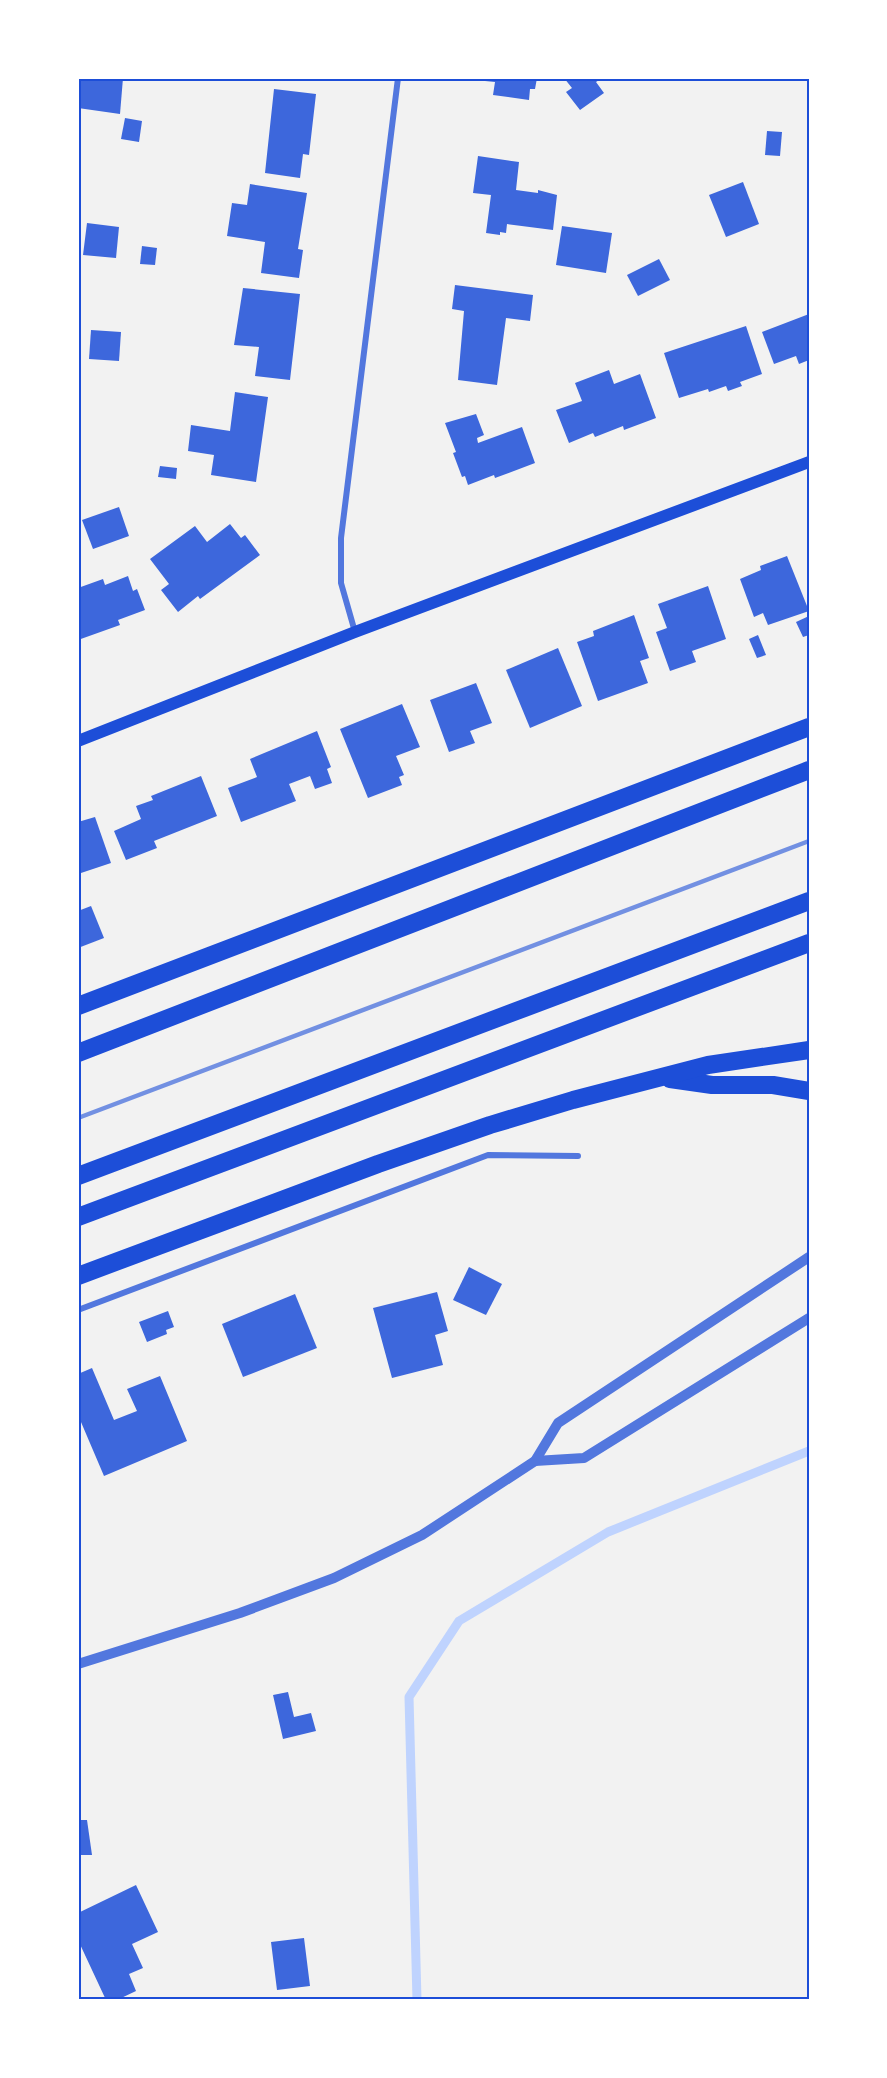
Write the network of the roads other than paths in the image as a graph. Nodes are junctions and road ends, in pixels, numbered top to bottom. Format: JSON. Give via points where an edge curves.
{"nodes":[{"id":1,"x":398,"y":78,"type":"edge"},
{"id":2,"x":809,"y":462,"type":"edge"},
{"id":3,"x":355,"y":632,"type":"junction"},
{"id":4,"x":809,"y":728,"type":"edge"},
{"id":5,"x":78,"y":741,"type":"edge"},
{"id":6,"x":809,"y":770,"type":"edge"},
{"id":7,"x":809,"y":901,"type":"edge"},
{"id":8,"x":809,"y":943,"type":"edge"},
{"id":9,"x":78,"y":1006,"type":"edge"},
{"id":10,"x":809,"y":1050,"type":"edge"},
{"id":11,"x":78,"y":1053,"type":"edge"},
{"id":12,"x":663,"y":1078,"type":"junction"},
{"id":13,"x":809,"y":1091,"type":"edge"},
{"id":14,"x":578,"y":1156,"type":"dead end"},
{"id":15,"x":78,"y":1176,"type":"edge"},
{"id":16,"x":78,"y":1217,"type":"edge"},
{"id":17,"x":809,"y":1257,"type":"edge"},
{"id":18,"x":78,"y":1276,"type":"edge"},
{"id":19,"x":78,"y":1310,"type":"edge"},
{"id":20,"x":809,"y":1318,"type":"edge"},
{"id":21,"x":536,"y":1461,"type":"junction"},
{"id":22,"x":78,"y":1664,"type":"edge"}],
"edges":[{"from":1,"to":3,"type":"street","via":[[341,538],[341,583]]},
{"from":2,"to":3,"type":"main road"},
{"from":3,"to":5,"type":"main road"},
{"from":4,"to":9,"type":"highway"},
{"from":6,"to":11,"type":"highway"},
{"from":7,"to":15,"type":"highway"},
{"from":8,"to":16,"type":"highway"},
{"from":10,"to":12,"type":"highway","via":[[708,1065]]},
{"from":12,"to":13,"type":"highway"},
{"from":12,"to":18,"type":"highway","via":[[490,1125]]},
{"from":14,"to":19,"type":"street","via":[[488,1155]]},
{"from":17,"to":21,"type":"street","via":[[558,1423]]},
{"from":20,"to":21,"type":"street","via":[[584,1458]]},
{"from":21,"to":22,"type":"street","via":[[422,1535],[334,1578],[240,1613]]}]}
